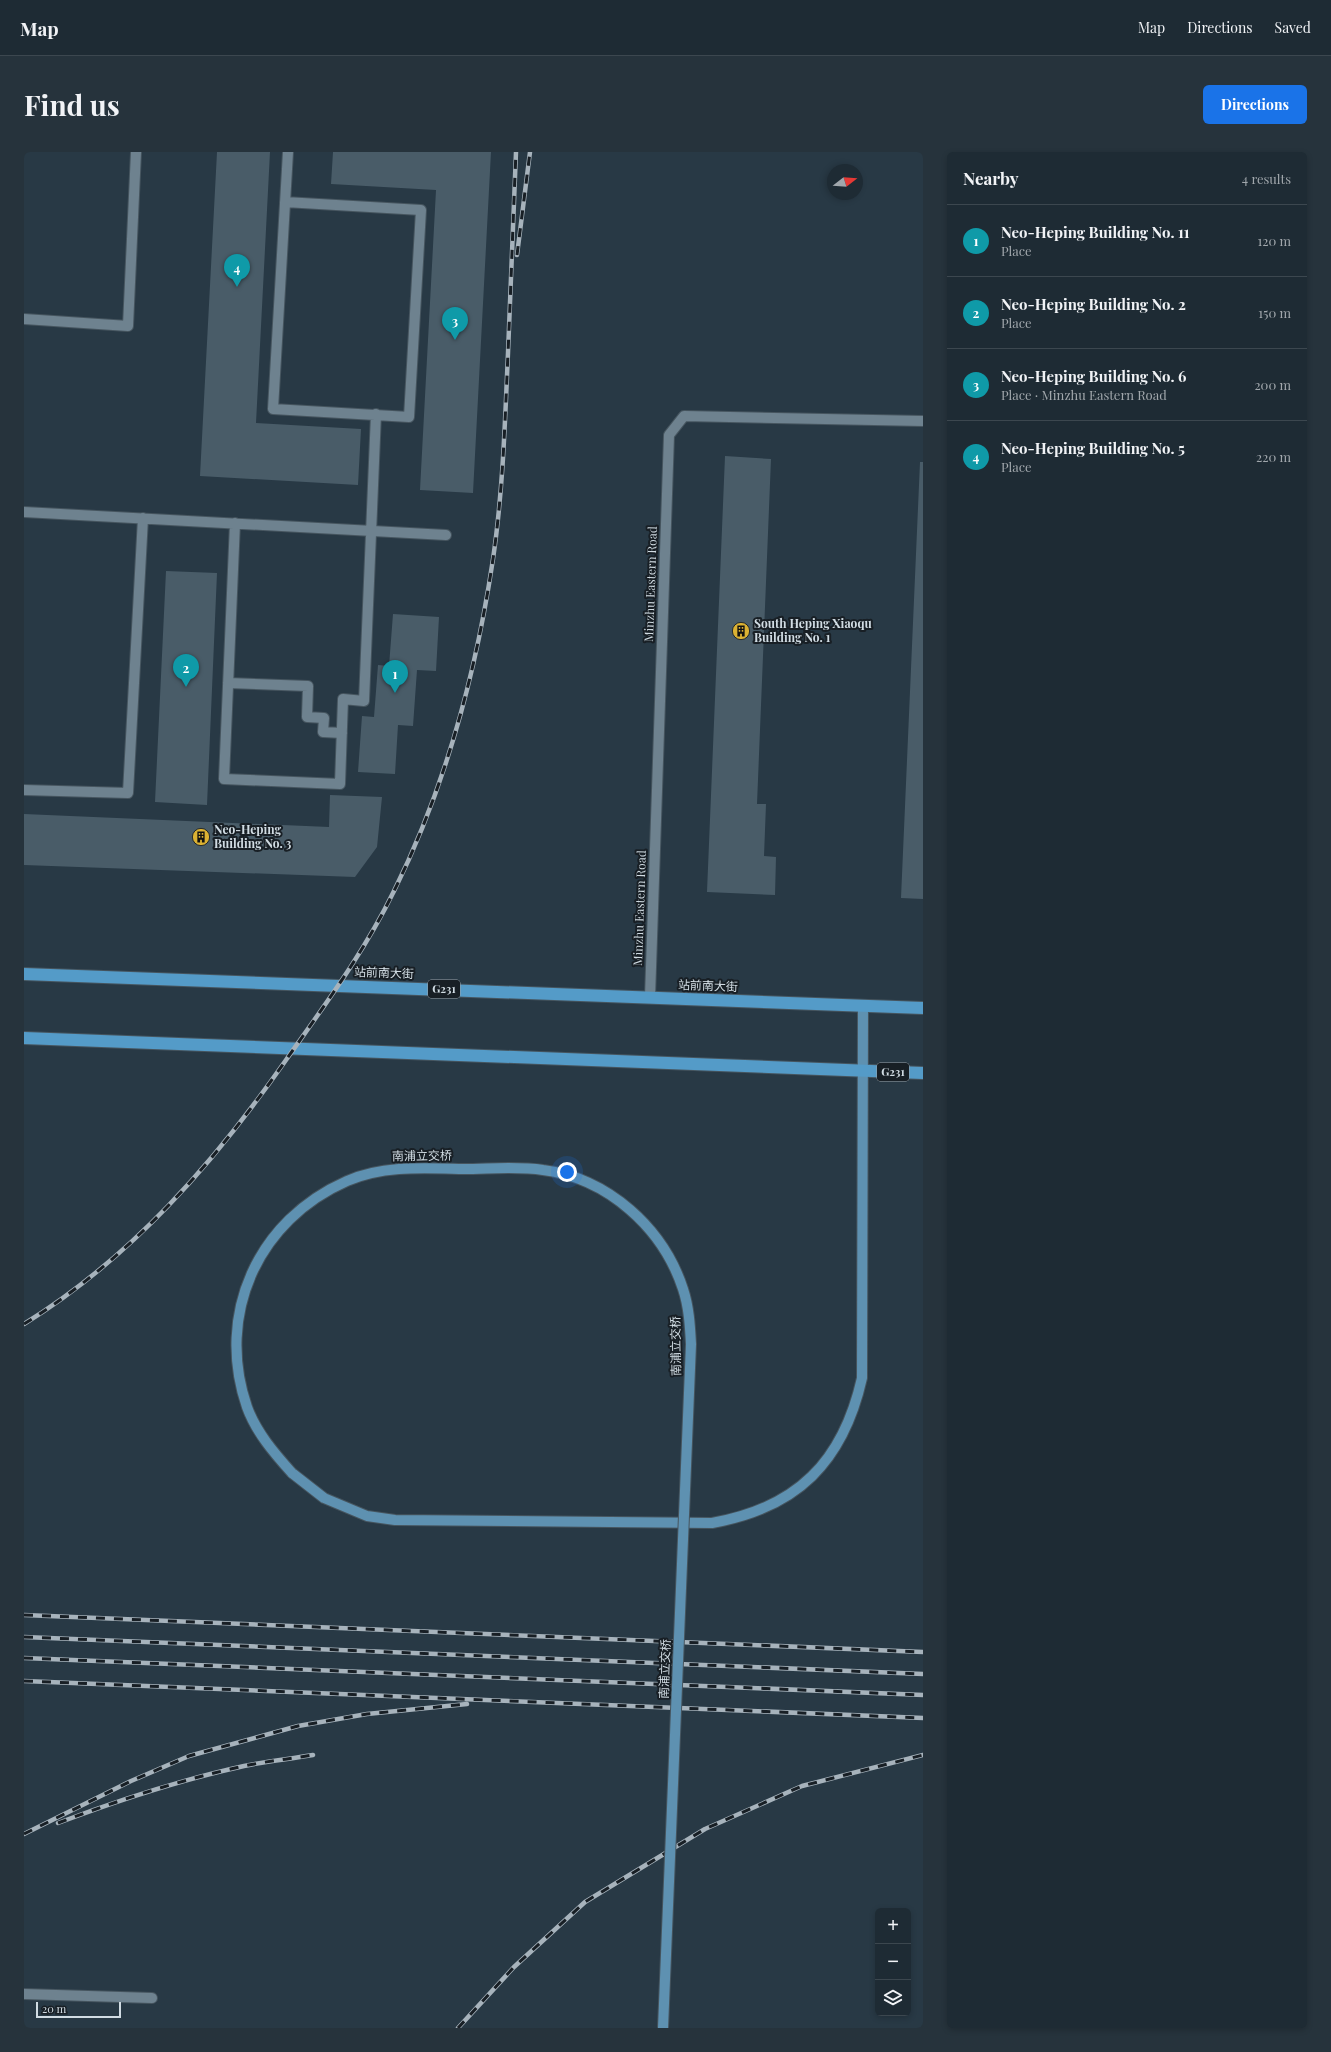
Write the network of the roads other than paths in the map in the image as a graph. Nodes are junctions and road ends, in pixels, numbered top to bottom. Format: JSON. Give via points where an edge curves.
{"nodes":[{"id":1,"x":136,"y":152,"type":"edge"},
{"id":2,"x":288,"y":152,"type":"edge"},
{"id":3,"x":285,"y":202,"type":"junction"},
{"id":4,"x":24,"y":319,"type":"edge"},
{"id":5,"x":376,"y":414,"type":"junction"},
{"id":6,"x":923,"y":421,"type":"edge"},
{"id":7,"x":24,"y":512,"type":"edge"},
{"id":8,"x":143,"y":518,"type":"junction"},
{"id":9,"x":235,"y":523,"type":"junction"},
{"id":10,"x":370,"y":530,"type":"junction"},
{"id":11,"x":446,"y":534,"type":"dead end"},
{"id":12,"x":228,"y":682,"type":"junction"},
{"id":13,"x":342,"y":733,"type":"junction"},
{"id":14,"x":24,"y":790,"type":"edge"},
{"id":15,"x":24,"y":974,"type":"edge"},
{"id":16,"x":650,"y":997,"type":"junction"},
{"id":17,"x":863,"y":1005,"type":"junction"},
{"id":18,"x":923,"y":1008,"type":"edge"},
{"id":19,"x":24,"y":1038,"type":"edge"},
{"id":20,"x":862,"y":1071,"type":"junction"},
{"id":21,"x":923,"y":1073,"type":"edge"},
{"id":22,"x":24,"y":1994,"type":"edge"},
{"id":23,"x":152,"y":1998,"type":"dead end"},
{"id":24,"x":662,"y":2028,"type":"edge"}],
"edges":[{"from":1,"to":4,"type":"street","via":[[128,326]]},
{"from":2,"to":3,"type":"street"},
{"from":3,"to":5,"type":"street","via":[[273,408]]},
{"from":3,"to":5,"type":"street","via":[[421,210],[409,416]]},
{"from":5,"to":10,"type":"street"},
{"from":6,"to":16,"type":"street","name":"Minzhu Eastern Road","via":[[684,416],[669,435]]},
{"from":7,"to":8,"type":"street"},
{"from":8,"to":9,"type":"street"},
{"from":8,"to":14,"type":"street","via":[[128,793]]},
{"from":9,"to":10,"type":"street"},
{"from":9,"to":12,"type":"street"},
{"from":10,"to":11,"type":"street"},
{"from":10,"to":13,"type":"street","via":[[364,701],[343,700]]},
{"from":12,"to":13,"type":"street","via":[[308,686],[307,717],[324,718],[323,732]]},
{"from":12,"to":13,"type":"street","via":[[224,779],[340,784]]},
{"from":15,"to":16,"type":"highway","name":"站前南大街","number":"G231"},
{"from":16,"to":17,"type":"highway","name":"站前南大街","number":"G231"},
{"from":17,"to":18,"type":"highway","number":"G231"},
{"from":17,"to":20,"type":"main road","name":"南浦立交桥"},
{"from":19,"to":20,"type":"highway","number":"G231"},
{"from":20,"to":21,"type":"highway","number":"G231"},
{"from":20,"to":24,"type":"main road","name":"南浦立交桥","bridge":true,"via":[[862,1378],[848,1426],[836,1448],[812,1476],[782,1499],[760,1511],[712,1523],[395,1520],[367,1516],[324,1498],[292,1473],[267,1445],[247,1408],[237,1364],[237,1326],[246,1286],[262,1251],[286,1221],[315,1197],[349,1180],[386,1170],[543,1170],[570,1176],[595,1186],[619,1201],[640,1219],[658,1240],[673,1264],[684,1289],[690,1316],[691,1344]]},
{"from":22,"to":23,"type":"street"}]}
